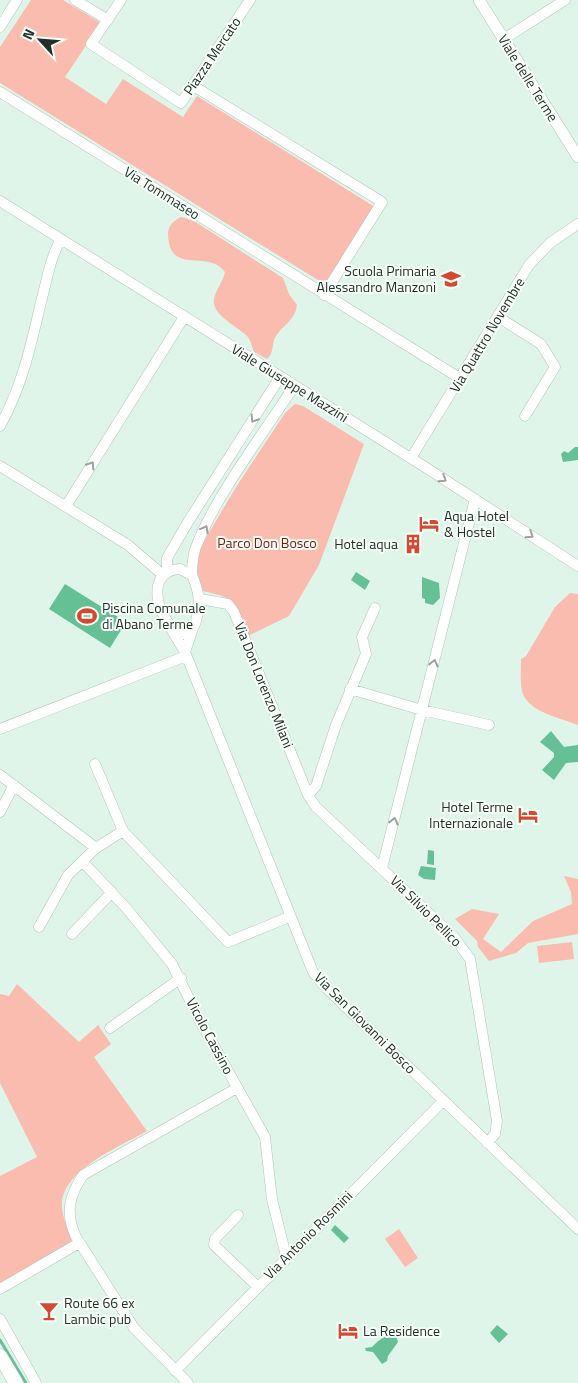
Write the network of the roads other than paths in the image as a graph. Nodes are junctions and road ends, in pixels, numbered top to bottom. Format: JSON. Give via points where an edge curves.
{"nodes":[{"id":1,"x":17,"y":0,"type":"edge"},
{"id":2,"x":76,"y":0,"type":"edge"},
{"id":3,"x":121,"y":0,"type":"edge"},
{"id":4,"x":250,"y":0,"type":"edge"},
{"id":5,"x":479,"y":0,"type":"edge"},
{"id":6,"x":565,"y":0,"type":"edge"},
{"id":7,"x":108,"y":20,"type":"junction"},
{"id":8,"x":0,"y":27,"type":"edge"},
{"id":9,"x":504,"y":39,"type":"junction"},
{"id":10,"x":192,"y":86,"type":"junction"},
{"id":11,"x":0,"y":92,"type":"edge"},
{"id":12,"x":578,"y":156,"type":"edge"},
{"id":13,"x":0,"y":201,"type":"edge"},
{"id":14,"x":578,"y":224,"type":"edge"},
{"id":15,"x":61,"y":239,"type":"junction"},
{"id":16,"x":324,"y":294,"type":"junction"},
{"id":17,"x":184,"y":317,"type":"junction"},
{"id":18,"x":498,"y":317,"type":"junction"},
{"id":19,"x":280,"y":378,"type":"junction"},
{"id":20,"x":462,"y":378,"type":"junction"},
{"id":21,"x":294,"y":386,"type":"junction"},
{"id":22,"x":525,"y":416,"type":"dead end"},
{"id":23,"x":0,"y":426,"type":"edge"},
{"id":24,"x":411,"y":458,"type":"junction"},
{"id":25,"x":0,"y":466,"type":"edge"},
{"id":26,"x":475,"y":499,"type":"junction"},
{"id":27,"x":66,"y":506,"type":"junction"},
{"id":28,"x":578,"y":566,"type":"edge"},
{"id":29,"x":165,"y":573,"type":"junction"},
{"id":30,"x":192,"y":575,"type":"junction"},
{"id":31,"x":200,"y":599,"type":"junction"},
{"id":32,"x":375,"y":608,"type":"dead end"},
{"id":33,"x":194,"y":625,"type":"junction"},
{"id":34,"x":170,"y":628,"type":"junction"},
{"id":35,"x":185,"y":654,"type":"junction"},
{"id":36,"x":350,"y":689,"type":"junction"},
{"id":37,"x":422,"y":710,"type":"junction"},
{"id":38,"x":489,"y":725,"type":"dead end"},
{"id":39,"x":0,"y":729,"type":"edge"},
{"id":40,"x":94,"y":764,"type":"dead end"},
{"id":41,"x":0,"y":776,"type":"edge"},
{"id":42,"x":14,"y":785,"type":"junction"},
{"id":43,"x":308,"y":795,"type":"junction"},
{"id":44,"x":0,"y":812,"type":"edge"},
{"id":45,"x":123,"y":830,"type":"junction"},
{"id":46,"x":96,"y":848,"type":"junction"},
{"id":47,"x":83,"y":862,"type":"junction"},
{"id":48,"x":382,"y":868,"type":"junction"},
{"id":49,"x":112,"y":892,"type":"junction"},
{"id":50,"x":289,"y":917,"type":"junction"},
{"id":51,"x":39,"y":928,"type":"dead end"},
{"id":52,"x":72,"y":934,"type":"dead end"},
{"id":53,"x":180,"y":978,"type":"junction"},
{"id":54,"x":110,"y":1028,"type":"dead end"},
{"id":55,"x":237,"y":1088,"type":"junction"},
{"id":56,"x":442,"y":1100,"type":"junction"},
{"id":57,"x":487,"y":1143,"type":"junction"},
{"id":58,"x":238,"y":1215,"type":"dead end"},
{"id":59,"x":578,"y":1229,"type":"edge"},
{"id":60,"x":79,"y":1243,"type":"junction"},
{"id":61,"x":288,"y":1255,"type":"junction"},
{"id":62,"x":257,"y":1286,"type":"junction"},
{"id":63,"x":0,"y":1289,"type":"edge"},
{"id":64,"x":0,"y":1319,"type":"edge"},
{"id":65,"x":0,"y":1356,"type":"edge"},
{"id":66,"x":175,"y":1371,"type":"junction"},
{"id":67,"x":16,"y":1383,"type":"edge"},
{"id":68,"x":36,"y":1383,"type":"edge"},
{"id":69,"x":188,"y":1383,"type":"edge"}],
"edges":[{"from":1,"to":8,"type":"street"},
{"from":2,"to":7,"type":"street"},
{"from":3,"to":7,"type":"street","name":"Piazza Mercato"},
{"from":4,"to":10,"type":"street","name":"Piazza Mercato"},
{"from":5,"to":9,"type":"street","name":"Viale delle Terme"},
{"from":6,"to":9,"type":"street"},
{"from":7,"to":10,"type":"street","name":"Piazza Mercato","via":[[91,44],[180,103]]},
{"from":9,"to":12,"type":"street","name":"Viale delle Terme"},
{"from":10,"to":16,"type":"street","via":[[382,202]]},
{"from":11,"to":16,"type":"street","name":"Via Tommaseo"},
{"from":13,"to":15,"type":"street","name":"Viale Giuseppe Mazzini"},
{"from":14,"to":18,"type":"street","name":"Via Quattro Novembre","via":[[550,243],[529,266]]},
{"from":15,"to":17,"type":"street","name":"Viale Giuseppe Mazzini"},
{"from":15,"to":23,"type":"street","via":[[51,264],[24,370]]},
{"from":16,"to":20,"type":"street","name":"Via Tommaseo"},
{"from":17,"to":19,"type":"street","name":"Viale Giuseppe Mazzini"},
{"from":27,"to":17,"type":"street","one_way":true},
{"from":18,"to":20,"type":"street","name":"Via Quattro Novembre"},
{"from":18,"to":22,"type":"street","via":[[541,344],[555,368]]},
{"from":19,"to":21,"type":"street","name":"Viale Giuseppe Mazzini"},
{"from":19,"to":29,"type":"street","name":"Via San Giovanni Bosco","one_way":true,"via":[[188,522],[167,558]]},
{"from":20,"to":24,"type":"street","name":"Via Quattro Novembre"},
{"from":21,"to":24,"type":"street","name":"Viale Giuseppe Mazzini"},
{"from":30,"to":21,"type":"street","one_way":true,"via":[[198,542],[224,494]]},
{"from":24,"to":26,"type":"street","name":"Viale Giuseppe Mazzini","one_way":true},
{"from":25,"to":27,"type":"street"},
{"from":26,"to":28,"type":"street","name":"Viale Giuseppe Mazzini","one_way":true},
{"from":37,"to":26,"type":"street","name":"Via Silvio Pellico","one_way":true},
{"from":27,"to":29,"type":"street"},
{"from":29,"to":30,"type":"street","via":[[180,569]]},
{"from":29,"to":34,"type":"street","name":"Via San Giovanni Bosco","via":[[157,592]]},
{"from":30,"to":31,"type":"street"},
{"from":31,"to":33,"type":"street"},
{"from":31,"to":43,"type":"street","name":"Via Don Lorenzo Milani","via":[[228,604],[234,612]]},
{"from":32,"to":36,"type":"street","via":[[362,637],[366,654]]},
{"from":33,"to":34,"type":"street","via":[[182,634]]},
{"from":33,"to":35,"type":"street"},
{"from":34,"to":35,"type":"street","name":"Via San Giovanni Bosco"},
{"from":35,"to":39,"type":"street"},
{"from":35,"to":50,"type":"street","name":"Via San Giovanni Bosco"},
{"from":36,"to":37,"type":"street"},
{"from":36,"to":43,"type":"street","via":[[316,786]]},
{"from":37,"to":38,"type":"street"},
{"from":48,"to":37,"type":"street","name":"Via Silvio Pellico","one_way":true},
{"from":40,"to":45,"type":"street"},
{"from":41,"to":42,"type":"street"},
{"from":42,"to":44,"type":"street"},
{"from":42,"to":46,"type":"street"},
{"from":43,"to":48,"type":"street","name":"Via Don Lorenzo Milani","via":[[328,820]]},
{"from":45,"to":46,"type":"street"},
{"from":45,"to":50,"type":"street","via":[[228,942]]},
{"from":46,"to":47,"type":"street"},
{"from":47,"to":49,"type":"street","name":"Vicolo Cassino"},
{"from":47,"to":51,"type":"street","via":[[68,875]]},
{"from":48,"to":57,"type":"street","name":"Via Silvio Pellico","via":[[454,937],[470,959],[497,1121],[495,1134]]},
{"from":49,"to":52,"type":"street"},
{"from":49,"to":53,"type":"street","name":"Vicolo Cassino","via":[[163,950]]},
{"from":50,"to":56,"type":"street","name":"Via San Giovanni Bosco","via":[[313,972],[326,988]]},
{"from":53,"to":54,"type":"street"},
{"from":53,"to":55,"type":"street","name":"Vicolo Cassino"},
{"from":55,"to":60,"type":"street","via":[[83,1175],[68,1206],[70,1224]]},
{"from":55,"to":61,"type":"street","name":"Vicolo Cassino","via":[[265,1137],[272,1199]]},
{"from":56,"to":57,"type":"street","name":"Via San Giovanni Bosco"},
{"from":56,"to":61,"type":"street","name":"Via Antonio Rosmini"},
{"from":57,"to":59,"type":"street","name":"Via San Giovanni Bosco"},
{"from":58,"to":62,"type":"street","via":[[215,1239],[214,1245]]},
{"from":60,"to":63,"type":"street"},
{"from":60,"to":66,"type":"street","via":[[134,1328]]},
{"from":61,"to":62,"type":"street","name":"Via Antonio Rosmini"},
{"from":62,"to":66,"type":"street","name":"Via Antonio Rosmini"},
{"from":64,"to":68,"type":"street"},
{"from":65,"to":67,"type":"main road"},
{"from":66,"to":69,"type":"street"}]}
